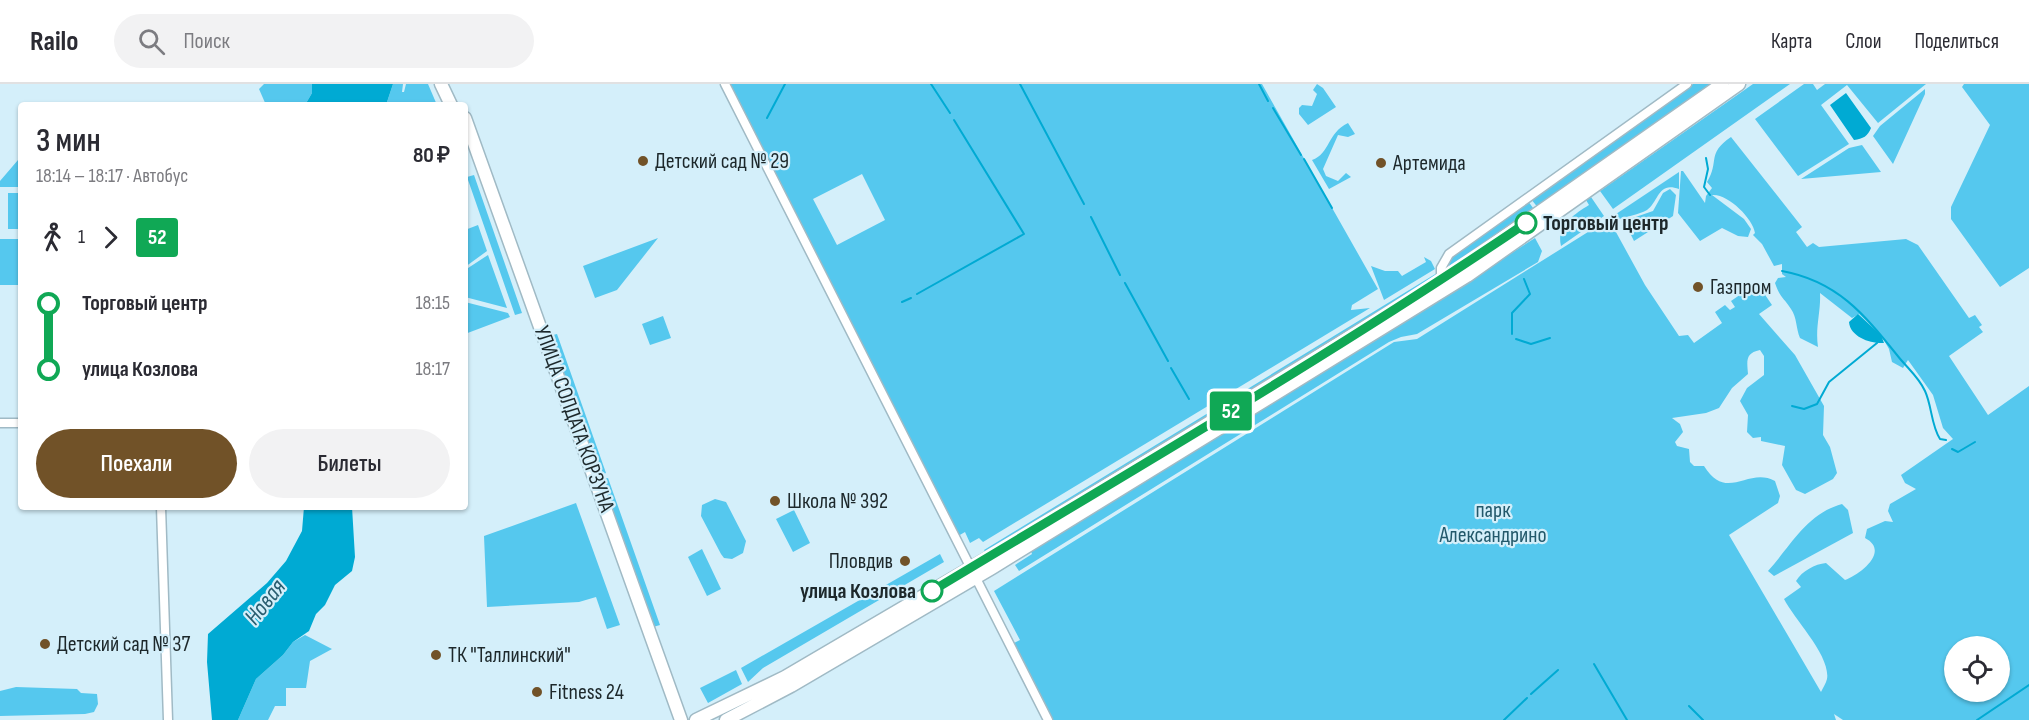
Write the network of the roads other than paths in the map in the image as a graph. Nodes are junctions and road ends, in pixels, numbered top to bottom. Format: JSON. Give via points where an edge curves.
{"nodes":[{"id":1,"x":441,"y":84,"type":"edge"},
{"id":2,"x":450,"y":84,"type":"edge"},
{"id":3,"x":725,"y":84,"type":"edge"},
{"id":4,"x":1687,"y":84,"type":"edge"},
{"id":5,"x":1722,"y":84,"type":"edge"},
{"id":6,"x":1739,"y":84,"type":"edge"},
{"id":7,"x":450,"y":102,"type":"edge"},
{"id":8,"x":459,"y":102,"type":"edge"},
{"id":9,"x":468,"y":126,"type":"edge"},
{"id":10,"x":468,"y":147,"type":"edge"},
{"id":11,"x":1441,"y":281,"type":"junction"},
{"id":12,"x":0,"y":423,"type":"edge"},
{"id":13,"x":18,"y":423,"type":"edge"},
{"id":14,"x":161,"y":510,"type":"edge"},
{"id":15,"x":972,"y":573,"type":"junction"},
{"id":16,"x":168,"y":720,"type":"edge"},
{"id":17,"x":673,"y":720,"type":"edge"},
{"id":18,"x":681,"y":720,"type":"edge"},
{"id":19,"x":696,"y":720,"type":"edge"},
{"id":20,"x":726,"y":720,"type":"edge"},
{"id":21,"x":1048,"y":720,"type":"edge"}],
"edges":[{"from":1,"to":7,"type":"main road"},
{"from":2,"to":8,"type":"main road"},
{"from":3,"to":15,"type":"street"},
{"from":4,"to":11,"type":"street","via":[[1449,254],[1441,268]]},
{"from":5,"to":11,"type":"main road"},
{"from":6,"to":15,"type":"main road","via":[[1467,276]]},
{"from":9,"to":18,"type":"main road","name":"УЛИЦА СОЛДАТА КОРЗУНА"},
{"from":10,"to":17,"type":"main road","name":"УЛИЦА СОЛДАТА КОРЗУНА"},
{"from":11,"to":15,"type":"main road"},
{"from":12,"to":13,"type":"street"},
{"from":14,"to":16,"type":"street"},
{"from":15,"to":19,"type":"main road","via":[[785,677]]},
{"from":15,"to":20,"type":"main road","via":[[782,692]]},
{"from":15,"to":21,"type":"street"}]}
